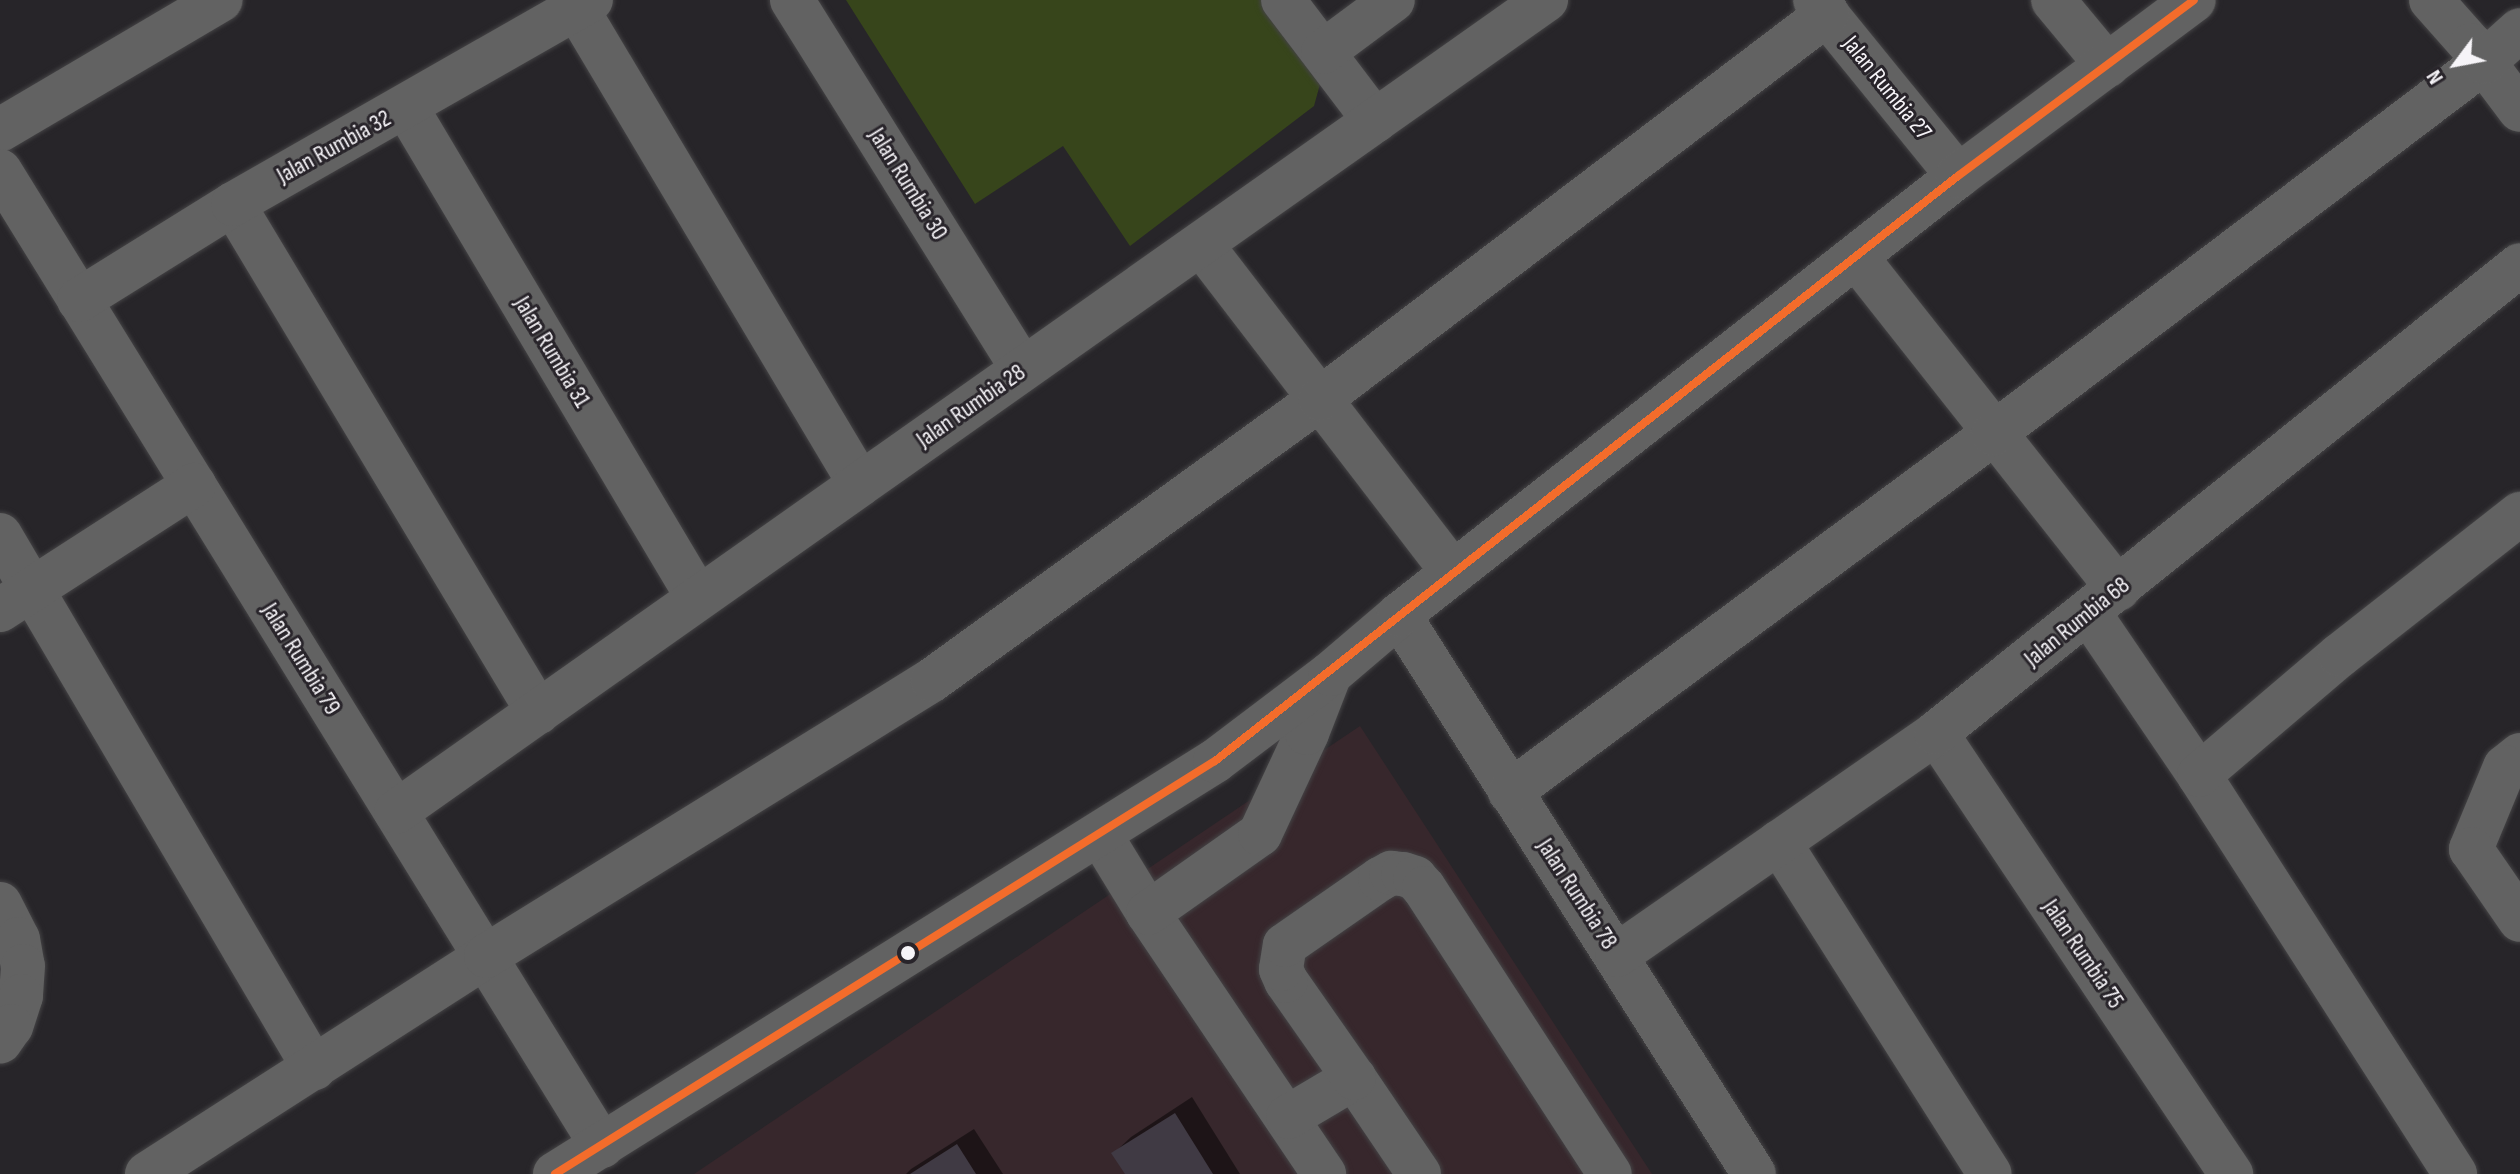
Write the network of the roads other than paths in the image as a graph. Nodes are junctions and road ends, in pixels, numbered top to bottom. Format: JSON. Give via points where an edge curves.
{"nodes":[{"id":1,"x":221,"y":0,"type":"edge"},
{"id":2,"x":792,"y":0,"type":"edge"},
{"id":3,"x":1283,"y":0,"type":"edge"},
{"id":4,"x":1393,"y":0,"type":"edge"},
{"id":5,"x":1546,"y":0,"type":"edge"},
{"id":6,"x":2053,"y":0,"type":"edge"},
{"id":7,"x":2194,"y":0,"type":"edge"},
{"id":8,"x":2431,"y":0,"type":"edge"},
{"id":9,"x":584,"y":4,"type":"edge"},
{"id":10,"x":1821,"y":7,"type":"edge"},
{"id":11,"x":2520,"y":30,"type":"edge"},
{"id":12,"x":1323,"y":52,"type":"junction"},
{"id":13,"x":2484,"y":62,"type":"junction"},
{"id":14,"x":2107,"y":65,"type":"junction"},
{"id":15,"x":406,"y":107,"type":"junction"},
{"id":16,"x":2520,"y":110,"type":"edge"},
{"id":17,"x":1375,"y":121,"type":"junction"},
{"id":18,"x":0,"y":130,"type":"edge"},
{"id":19,"x":0,"y":171,"type":"edge"},
{"id":20,"x":1958,"y":176,"type":"junction"},
{"id":21,"x":233,"y":204,"type":"junction"},
{"id":22,"x":1201,"y":244,"type":"junction"},
{"id":23,"x":1856,"y":257,"type":"junction"},
{"id":24,"x":2520,"y":265,"type":"edge"},
{"id":25,"x":79,"y":300,"type":"junction"},
{"id":26,"x":1023,"y":369,"type":"junction"},
{"id":27,"x":1320,"y":399,"type":"junction"},
{"id":28,"x":1993,"y":434,"type":"junction"},
{"id":29,"x":860,"y":484,"type":"junction"},
{"id":30,"x":194,"y":485,"type":"junction"},
{"id":31,"x":2520,"y":514,"type":"edge"},
{"id":32,"x":0,"y":535,"type":"edge"},
{"id":33,"x":1453,"y":573,"type":"junction"},
{"id":34,"x":698,"y":598,"type":"junction"},
{"id":35,"x":17,"y":600,"type":"edge"},
{"id":36,"x":2104,"y":601,"type":"junction"},
{"id":37,"x":1399,"y":615,"type":"junction"},
{"id":38,"x":1330,"y":674,"type":"junction"},
{"id":39,"x":538,"y":712,"type":"junction"},
{"id":40,"x":1936,"y":733,"type":"junction"},
{"id":41,"x":2520,"y":755,"type":"edge"},
{"id":42,"x":2199,"y":775,"type":"junction"},
{"id":43,"x":1510,"y":792,"type":"junction"},
{"id":44,"x":396,"y":812,"type":"junction"},
{"id":45,"x":1101,"y":836,"type":"junction"},
{"id":46,"x":1779,"y":842,"type":"junction"},
{"id":47,"x":0,"y":904,"type":"edge"},
{"id":48,"x":1148,"y":913,"type":"junction"},
{"id":49,"x":2520,"y":920,"type":"edge"},
{"id":50,"x":1617,"y":955,"type":"junction"},
{"id":51,"x":486,"y":956,"type":"junction"},
{"id":52,"x":0,"y":1042,"type":"edge"},
{"id":53,"x":314,"y":1068,"type":"junction"},
{"id":54,"x":1354,"y":1078,"type":"junction"},
{"id":55,"x":1288,"y":1117,"type":"junction"},
{"id":56,"x":602,"y":1146,"type":"junction"},
{"id":57,"x":147,"y":1174,"type":"edge"},
{"id":58,"x":555,"y":1174,"type":"edge"},
{"id":59,"x":1324,"y":1174,"type":"edge"},
{"id":60,"x":1419,"y":1174,"type":"edge"},
{"id":61,"x":1610,"y":1174,"type":"edge"},
{"id":62,"x":1754,"y":1174,"type":"edge"},
{"id":63,"x":1990,"y":1174,"type":"edge"},
{"id":64,"x":2231,"y":1174,"type":"edge"},
{"id":65,"x":2455,"y":1174,"type":"edge"}],
"edges":[{"from":1,"to":18,"type":"street"},
{"from":2,"to":26,"type":"street","name":"Jalan Rumbia 30"},
{"from":3,"to":12,"type":"street"},
{"from":4,"to":12,"type":"street"},
{"from":5,"to":17,"type":"street","name":"Jalan Rumbia 28"},
{"from":6,"to":14,"type":"street"},
{"from":7,"to":14,"type":"street"},
{"from":8,"to":13,"type":"street"},
{"from":9,"to":15,"type":"street","name":"Jalan Rumbia 32"},
{"from":9,"to":29,"type":"street"},
{"from":10,"to":20,"type":"street","name":"Jalan Rumbia 27"},
{"from":10,"to":27,"type":"street"},
{"from":11,"to":13,"type":"street"},
{"from":12,"to":17,"type":"street"},
{"from":13,"to":16,"type":"street"},
{"from":13,"to":28,"type":"street"},
{"from":14,"to":20,"type":"street"},
{"from":15,"to":21,"type":"street","name":"Jalan Rumbia 32"},
{"from":15,"to":34,"type":"street","name":"Jalan Rumbia 31"},
{"from":17,"to":22,"type":"street","name":"Jalan Rumbia 28"},
{"from":19,"to":25,"type":"street","name":"Jalan Rumbia 79"},
{"from":20,"to":23,"type":"street"},
{"from":21,"to":25,"type":"street","name":"Jalan Rumbia 32"},
{"from":21,"to":39,"type":"street"},
{"from":22,"to":26,"type":"street","name":"Jalan Rumbia 28"},
{"from":22,"to":27,"type":"street"},
{"from":23,"to":28,"type":"street"},
{"from":23,"to":33,"type":"street"},
{"from":24,"to":36,"type":"street","name":"Jalan Rumbia 68"},
{"from":25,"to":30,"type":"street","name":"Jalan Rumbia 79"},
{"from":26,"to":29,"type":"street","name":"Jalan Rumbia 28"},
{"from":27,"to":33,"type":"street"},
{"from":27,"to":51,"type":"street","via":[[932,680]]},
{"from":28,"to":36,"type":"street"},
{"from":28,"to":43,"type":"street"},
{"from":29,"to":34,"type":"street","name":"Jalan Rumbia 28"},
{"from":30,"to":35,"type":"street"},
{"from":30,"to":44,"type":"street","name":"Jalan Rumbia 79"},
{"from":31,"to":42,"type":"street","via":[[2340,655]]},
{"from":32,"to":35,"type":"street"},
{"from":33,"to":37,"type":"street"},
{"from":34,"to":39,"type":"street","name":"Jalan Rumbia 28"},
{"from":35,"to":53,"type":"street"},
{"from":36,"to":40,"type":"street","name":"Jalan Rumbia 68"},
{"from":36,"to":42,"type":"street"},
{"from":37,"to":38,"type":"street"},
{"from":37,"to":43,"type":"street","name":"Jalan Rumbia 78"},
{"from":38,"to":45,"type":"street","via":[[1215,761]]},
{"from":38,"to":48,"type":"street","via":[[1260,834]]},
{"from":39,"to":44,"type":"street","name":"Jalan Rumbia 28"},
{"from":40,"to":46,"type":"street","name":"Jalan Rumbia 68"},
{"from":40,"to":64,"type":"street","name":"Jalan Rumbia 75"},
{"from":41,"to":49,"type":"street","via":[[2505,767],[2471,849]]},
{"from":42,"to":65,"type":"street"},
{"from":43,"to":50,"type":"street","name":"Jalan Rumbia 78"},
{"from":44,"to":51,"type":"street","name":"Jalan Rumbia 79"},
{"from":45,"to":48,"type":"street"},
{"from":45,"to":56,"type":"street"},
{"from":46,"to":50,"type":"street","name":"Jalan Rumbia 68"},
{"from":46,"to":63,"type":"street"},
{"from":47,"to":52,"type":"street","via":[[18,939],[23,966],[21,996]]},
{"from":48,"to":55,"type":"street"},
{"from":50,"to":62,"type":"street","name":"Jalan Rumbia 78"},
{"from":51,"to":53,"type":"street"},
{"from":51,"to":56,"type":"street","name":"Jalan Rumbia 79"},
{"from":53,"to":57,"type":"street"},
{"from":54,"to":55,"type":"street"},
{"from":54,"to":60,"type":"street"},
{"from":54,"to":61,"type":"street","via":[[1286,981],[1281,956],[1293,936],[1380,879],[1403,874],[1424,888]]},
{"from":55,"to":59,"type":"street"},
{"from":56,"to":58,"type":"street"}]}
